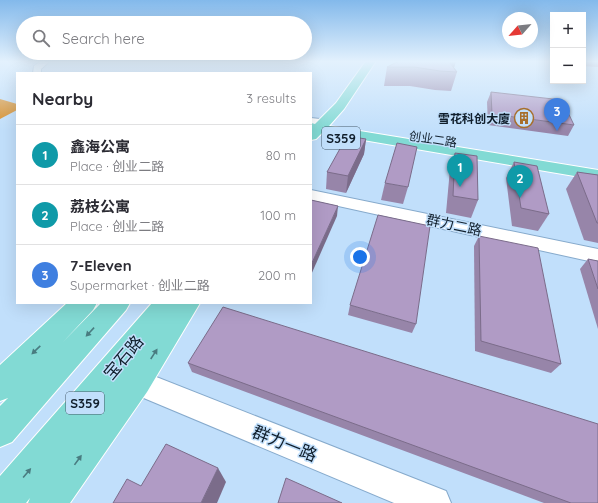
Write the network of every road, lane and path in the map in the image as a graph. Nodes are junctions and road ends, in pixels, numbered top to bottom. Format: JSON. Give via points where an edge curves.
{"nodes":[{"id":1,"x":344,"y":84,"type":"edge"},
{"id":2,"x":355,"y":84,"type":"edge"},
{"id":3,"x":340,"y":106,"type":"junction"},
{"id":4,"x":315,"y":125,"type":"edge"},
{"id":5,"x":368,"y":133,"type":"junction"},
{"id":6,"x":312,"y":145,"type":"edge"},
{"id":7,"x":598,"y":165,"type":"edge"},
{"id":8,"x":598,"y":175,"type":"edge"},
{"id":9,"x":312,"y":195,"type":"edge"},
{"id":10,"x":598,"y":256,"type":"edge"},
{"id":11,"x":83,"y":304,"type":"edge"},
{"id":12,"x":116,"y":304,"type":"edge"},
{"id":13,"x":166,"y":304,"type":"edge"},
{"id":14,"x":186,"y":304,"type":"edge"},
{"id":15,"x":136,"y":382,"type":"junction"},
{"id":16,"x":0,"y":386,"type":"edge"},
{"id":17,"x":0,"y":430,"type":"edge"},
{"id":18,"x":2,"y":503,"type":"edge"},
{"id":19,"x":47,"y":503,"type":"edge"},
{"id":20,"x":434,"y":503,"type":"edge"}],
"edges":[{"from":1,"to":4,"type":"main road"},
{"from":2,"to":3,"type":"main road"},
{"from":3,"to":4,"type":"main road"},
{"from":3,"to":5,"type":"main road","via":[[339,114]]},
{"from":4,"to":5,"type":"main road","name":"创业二路","number":"S359"},
{"from":5,"to":6,"type":"main road","name":"创业二路","number":"S359"},
{"from":5,"to":7,"type":"main road","name":"创业二路","number":"S359"},
{"from":5,"to":8,"type":"main road","name":"创业二路","number":"S359"},
{"from":9,"to":10,"type":"street","name":"群力二路"},
{"from":11,"to":16,"type":"main road","one_way":true},
{"from":12,"to":17,"type":"main road","one_way":true},
{"from":18,"to":13,"type":"main road","name":"宝石路","number":"S359","one_way":true},
{"from":15,"to":14,"type":"main road","one_way":true},
{"from":19,"to":15,"type":"main road","one_way":true},
{"from":15,"to":20,"type":"street","name":"群力一路"}]}
